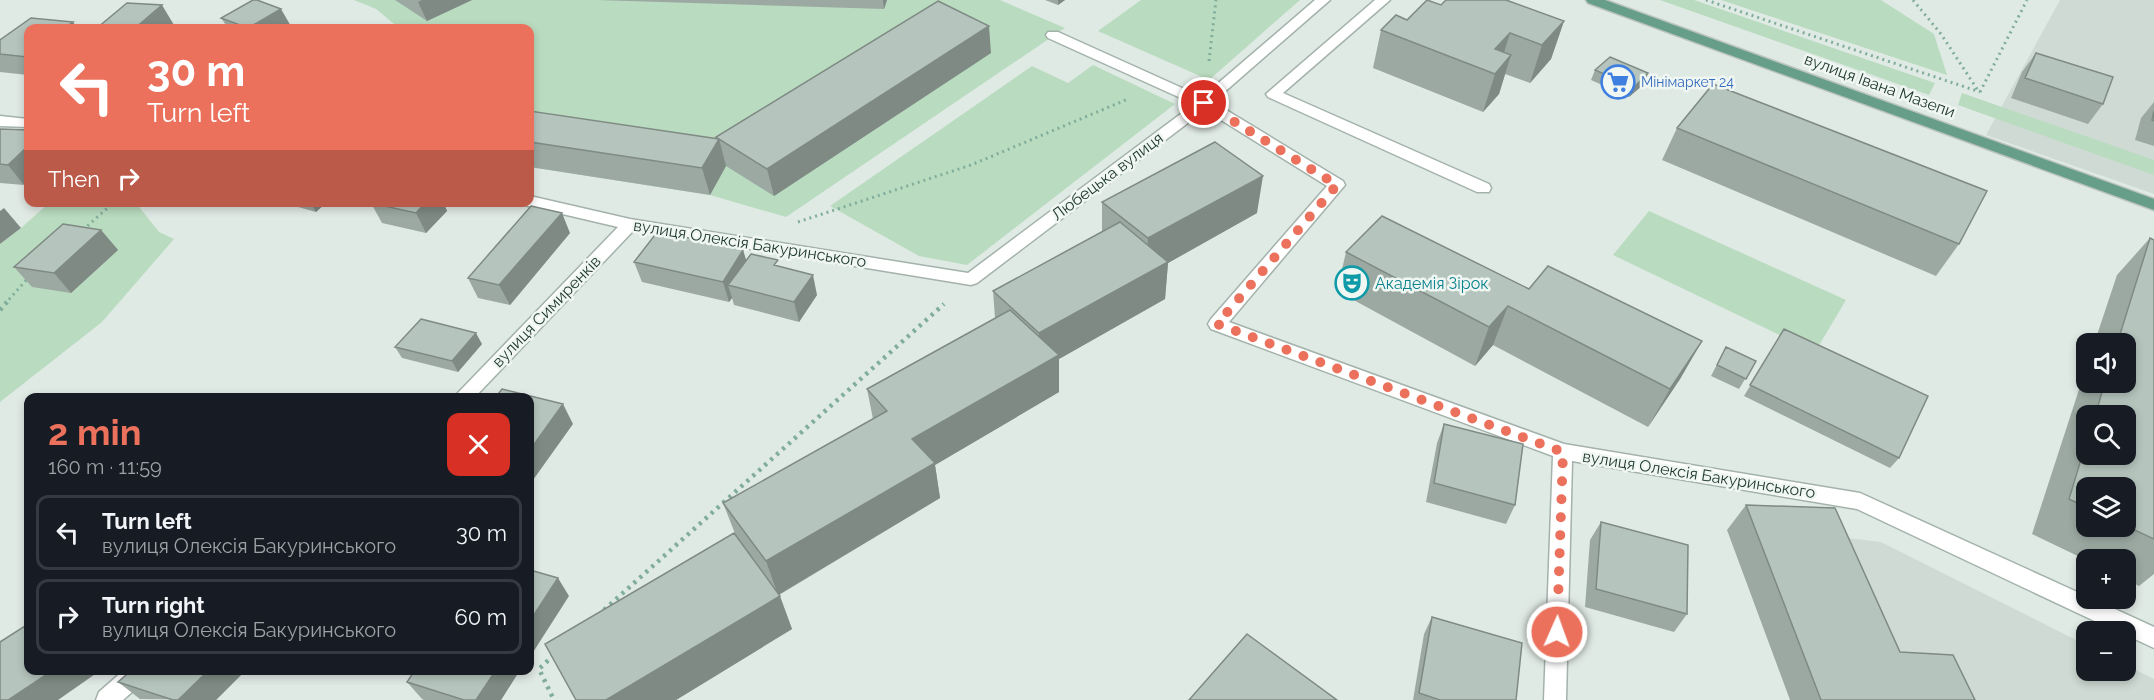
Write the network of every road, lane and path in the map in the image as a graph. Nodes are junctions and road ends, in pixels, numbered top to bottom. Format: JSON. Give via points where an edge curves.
{"nodes":[{"id":1,"x":1216,"y":0,"type":"edge"},
{"id":2,"x":1323,"y":0,"type":"edge"},
{"id":3,"x":1383,"y":0,"type":"edge"},
{"id":4,"x":1593,"y":0,"type":"edge"},
{"id":5,"x":1706,"y":0,"type":"edge"},
{"id":6,"x":1912,"y":0,"type":"edge"},
{"id":7,"x":2026,"y":0,"type":"edge"},
{"id":8,"x":1053,"y":35,"type":"dead end"},
{"id":9,"x":1175,"y":90,"type":"junction"},
{"id":10,"x":1980,"y":92,"type":"junction"},
{"id":11,"x":1204,"y":103,"type":"junction"},
{"id":12,"x":0,"y":121,"type":"edge"},
{"id":13,"x":24,"y":123,"type":"edge"},
{"id":14,"x":1483,"y":188,"type":"dead end"},
{"id":15,"x":534,"y":202,"type":"edge"},
{"id":16,"x":2154,"y":205,"type":"edge"},
{"id":17,"x":109,"y":207,"type":"edge"},
{"id":18,"x":795,"y":223,"type":"dead end"},
{"id":19,"x":630,"y":224,"type":"junction"},
{"id":20,"x":80,"y":233,"type":"edge"},
{"id":21,"x":30,"y":275,"type":"edge"},
{"id":22,"x":971,"y":279,"type":"junction"},
{"id":23,"x":0,"y":310,"type":"edge"},
{"id":24,"x":467,"y":393,"type":"edge"},
{"id":25,"x":1563,"y":452,"type":"junction"},
{"id":26,"x":601,"y":613,"type":"edge"},
{"id":27,"x":2154,"y":638,"type":"edge"},
{"id":28,"x":557,"y":653,"type":"edge"},
{"id":29,"x":135,"y":675,"type":"edge"},
{"id":30,"x":107,"y":700,"type":"edge"},
{"id":31,"x":554,"y":700,"type":"edge"},
{"id":32,"x":1555,"y":700,"type":"edge"}],
"edges":[{"from":1,"to":11,"type":"path"},
{"from":2,"to":11,"type":"street","name":"Любецька вулиця"},
{"from":3,"to":14,"type":"street","via":[[1273,94]]},
{"from":4,"to":16,"type":"main road","name":"вулиця Івана Мазепи"},
{"from":5,"to":10,"type":"path"},
{"from":6,"to":10,"type":"path","via":[[1941,34]]},
{"from":7,"to":10,"type":"path"},
{"from":8,"to":9,"type":"street"},
{"from":9,"to":11,"type":"street"},
{"from":9,"to":18,"type":"path","via":[[1138,95],[971,165]]},
{"from":11,"to":22,"type":"street","name":"Любецька вулиця"},
{"from":11,"to":25,"type":"street","name":"вулиця Олексія Бакуринського","via":[[1337,185],[1217,324]]},
{"from":12,"to":13,"type":"street"},
{"from":15,"to":19,"type":"street","name":"вулиця Олексія Бакуринського"},
{"from":17,"to":20,"type":"path"},
{"from":19,"to":22,"type":"street","name":"вулиця Олексія Бакуринського"},
{"from":19,"to":24,"type":"street","name":"вулиця Симиренків"},
{"from":21,"to":23,"type":"path"},
{"from":22,"to":26,"type":"path"},
{"from":25,"to":27,"type":"street","name":"вулиця Олексія Бакуринського","via":[[1860,501]]},
{"from":25,"to":32,"type":"street"},
{"from":28,"to":31,"type":"path","via":[[539,669]]},
{"from":29,"to":30,"type":"street"}]}
